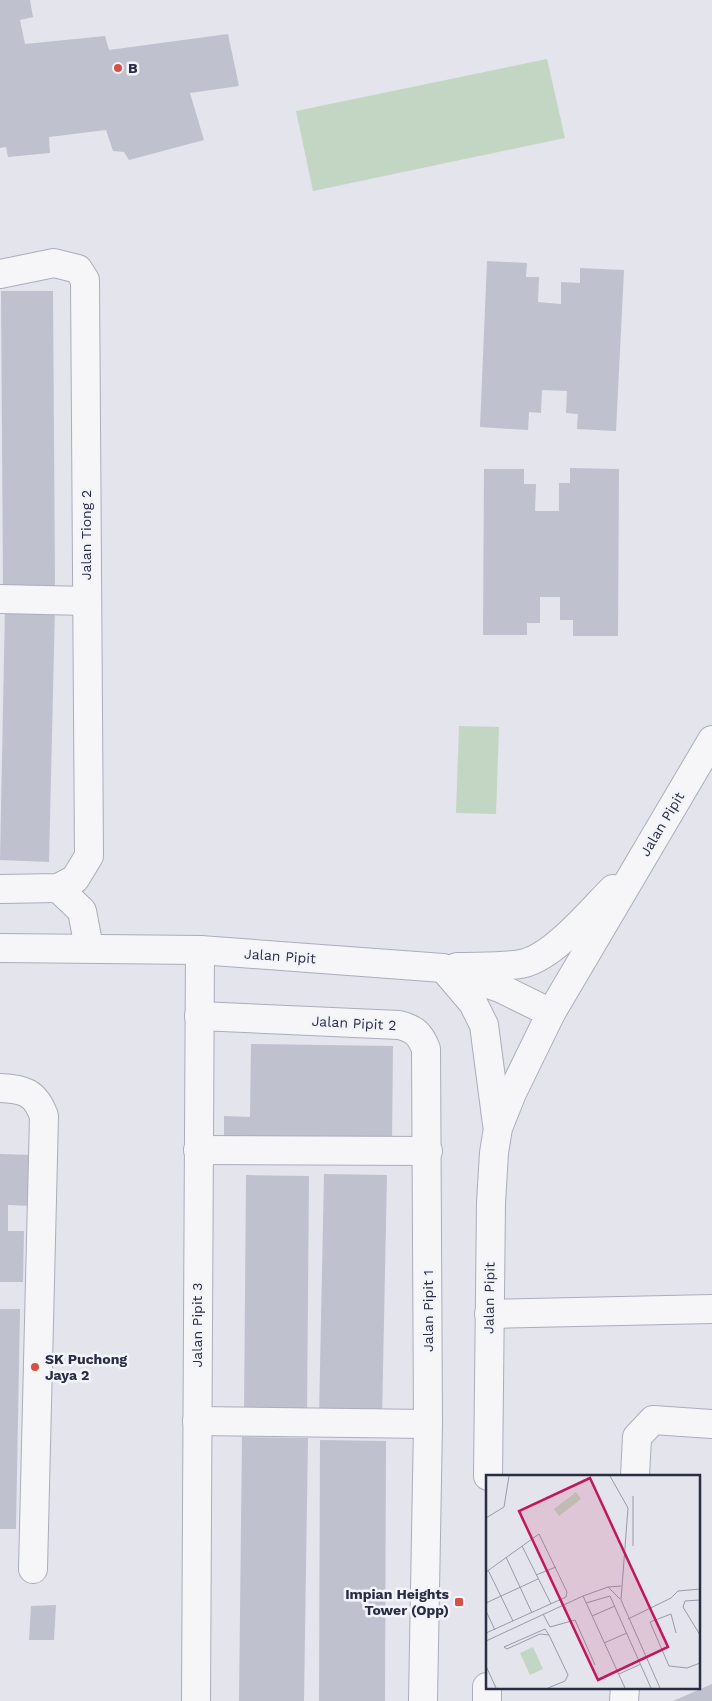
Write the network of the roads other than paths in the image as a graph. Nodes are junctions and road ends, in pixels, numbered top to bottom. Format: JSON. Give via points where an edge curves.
{"nodes":[{"id":1,"x":0,"y":274,"type":"edge"},
{"id":2,"x":0,"y":599,"type":"edge"},
{"id":3,"x":87,"y":601,"type":"junction"},
{"id":4,"x":712,"y":740,"type":"edge"},
{"id":5,"x":638,"y":865,"type":"junction"},
{"id":6,"x":67,"y":884,"type":"junction"},
{"id":7,"x":0,"y":890,"type":"edge"},
{"id":8,"x":0,"y":948,"type":"edge"},
{"id":9,"x":88,"y":948,"type":"junction"},
{"id":10,"x":200,"y":950,"type":"junction"},
{"id":11,"x":442,"y":968,"type":"junction"},
{"id":12,"x":551,"y":1013,"type":"junction"},
{"id":13,"x":199,"y":1016,"type":"junction"},
{"id":14,"x":0,"y":1088,"type":"edge"},
{"id":15,"x":498,"y":1128,"type":"junction"},
{"id":16,"x":198,"y":1150,"type":"junction"},
{"id":17,"x":428,"y":1151,"type":"junction"},
{"id":18,"x":712,"y":1309,"type":"edge"},
{"id":19,"x":489,"y":1314,"type":"junction"},
{"id":20,"x":197,"y":1421,"type":"junction"},
{"id":21,"x":428,"y":1424,"type":"junction"},
{"id":22,"x":712,"y":1424,"type":"edge"},
{"id":23,"x":488,"y":1475,"type":"edge"},
{"id":24,"x":635,"y":1475,"type":"edge"},
{"id":25,"x":33,"y":1569,"type":"dead end"},
{"id":26,"x":487,"y":1688,"type":"edge"},
{"id":27,"x":624,"y":1688,"type":"edge"},
{"id":28,"x":196,"y":1701,"type":"edge"},
{"id":29,"x":423,"y":1701,"type":"edge"},
{"id":30,"x":487,"y":1701,"type":"edge"},
{"id":31,"x":624,"y":1701,"type":"edge"}],
"edges":[{"from":1,"to":3,"type":"street","name":"Jalan Tiong 2","via":[[54,263],[78,269],[85,280]]},
{"from":2,"to":3,"type":"street"},
{"from":3,"to":6,"type":"street","name":"Jalan Tiong 2","via":[[88,856]]},
{"from":4,"to":5,"type":"street","name":"Jalan Pipit"},
{"from":5,"to":11,"type":"street","via":[[551,949],[528,962]]},
{"from":5,"to":12,"type":"street","name":"Jalan Pipit"},
{"from":6,"to":7,"type":"street"},
{"from":6,"to":9,"type":"street","via":[[82,911]]},
{"from":8,"to":9,"type":"street","name":"Jalan Pipit"},
{"from":9,"to":10,"type":"street","name":"Jalan Pipit"},
{"from":10,"to":11,"type":"street","name":"Jalan Pipit"},
{"from":10,"to":13,"type":"street","name":"Jalan Pipit 3"},
{"from":11,"to":12,"type":"street","name":"Jalan Pipit","via":[[500,988]]},
{"from":11,"to":15,"type":"street","via":[[473,1003],[484,1024]]},
{"from":12,"to":15,"type":"street","name":"Jalan Pipit"},
{"from":13,"to":16,"type":"street","name":"Jalan Pipit 3"},
{"from":13,"to":17,"type":"street","name":"Jalan Pipit 2","via":[[411,1028],[420,1035],[426,1049]]},
{"from":14,"to":25,"type":"street","via":[[19,1089],[38,1100],[44,1116]]},
{"from":15,"to":19,"type":"street","name":"Jalan Pipit","via":[[491,1203]]},
{"from":16,"to":17,"type":"street"},
{"from":16,"to":20,"type":"street","name":"Jalan Pipit 3"},
{"from":17,"to":21,"type":"street","name":"Jalan Pipit 1"},
{"from":18,"to":19,"type":"street"},
{"from":19,"to":23,"type":"street","name":"Jalan Pipit"},
{"from":20,"to":21,"type":"street"},
{"from":20,"to":28,"type":"street","name":"Jalan Pipit 3"},
{"from":21,"to":29,"type":"street","name":"Jalan Pipit 1"},
{"from":22,"to":24,"type":"street","via":[[653,1420],[637,1437]]},
{"from":26,"to":30,"type":"street"},
{"from":27,"to":31,"type":"street"}]}
